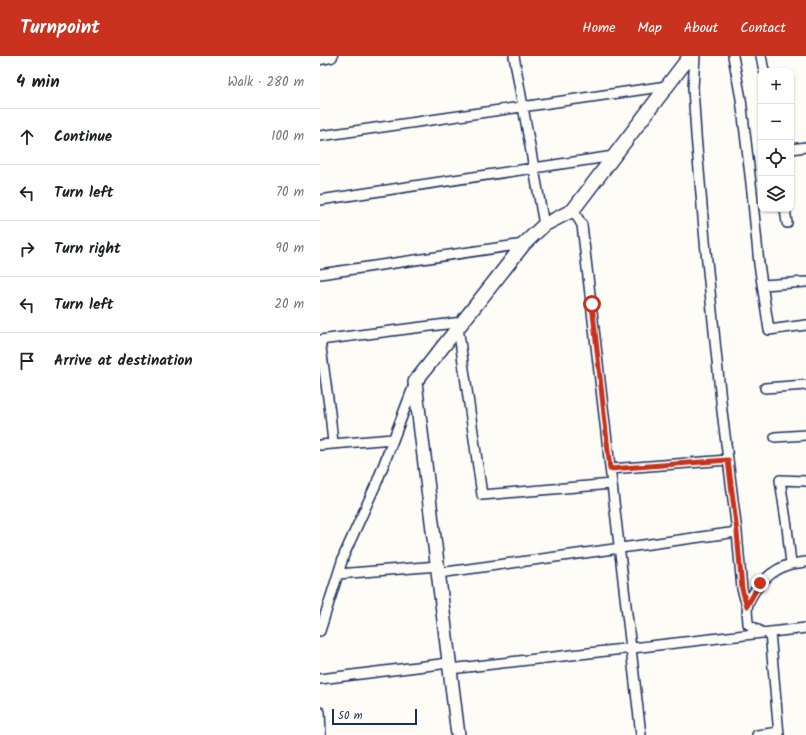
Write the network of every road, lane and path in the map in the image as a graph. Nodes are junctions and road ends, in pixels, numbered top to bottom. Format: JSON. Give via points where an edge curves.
{"nodes":[{"id":1,"x":331,"y":56,"type":"edge"},
{"id":2,"x":514,"y":56,"type":"edge"},
{"id":3,"x":690,"y":56,"type":"edge"},
{"id":4,"x":695,"y":56,"type":"edge"},
{"id":5,"x":733,"y":56,"type":"edge"},
{"id":6,"x":761,"y":56,"type":"edge"},
{"id":7,"x":320,"y":58,"type":"edge"},
{"id":8,"x":763,"y":68,"type":"edge"},
{"id":9,"x":667,"y":86,"type":"junction"},
{"id":10,"x":523,"y":107,"type":"junction"},
{"id":11,"x":320,"y":136,"type":"edge"},
{"id":12,"x":806,"y":147,"type":"edge"},
{"id":13,"x":794,"y":149,"type":"edge"},
{"id":14,"x":614,"y":156,"type":"junction"},
{"id":15,"x":534,"y":168,"type":"junction"},
{"id":16,"x":320,"y":200,"type":"edge"},
{"id":17,"x":572,"y":210,"type":"junction"},
{"id":18,"x":785,"y":212,"type":"edge"},
{"id":19,"x":787,"y":223,"type":"dead end"},
{"id":20,"x":544,"y":225,"type":"junction"},
{"id":21,"x":524,"y":244,"type":"junction"},
{"id":22,"x":320,"y":274,"type":"edge"},
{"id":23,"x":806,"y":282,"type":"edge"},
{"id":24,"x":763,"y":285,"type":"junction"},
{"id":25,"x":460,"y":325,"type":"junction"},
{"id":26,"x":806,"y":325,"type":"edge"},
{"id":27,"x":320,"y":340,"type":"edge"},
{"id":28,"x":415,"y":382,"type":"junction"},
{"id":29,"x":806,"y":385,"type":"edge"},
{"id":30,"x":765,"y":388,"type":"dead end"},
{"id":31,"x":806,"y":435,"type":"edge"},
{"id":32,"x":775,"y":437,"type":"dead end"},
{"id":33,"x":394,"y":439,"type":"junction"},
{"id":34,"x":333,"y":443,"type":"junction"},
{"id":35,"x":320,"y":445,"type":"edge"},
{"id":36,"x":728,"y":460,"type":"junction"},
{"id":37,"x":610,"y":469,"type":"junction"},
{"id":38,"x":806,"y":481,"type":"edge"},
{"id":39,"x":612,"y":484,"type":"junction"},
{"id":40,"x":737,"y":532,"type":"junction"},
{"id":41,"x":619,"y":548,"type":"junction"},
{"id":42,"x":806,"y":562,"type":"edge"},
{"id":43,"x":791,"y":564,"type":"junction"},
{"id":44,"x":438,"y":569,"type":"junction"},
{"id":45,"x":338,"y":574,"type":"junction"},
{"id":46,"x":747,"y":606,"type":"junction"},
{"id":47,"x":806,"y":628,"type":"edge"},
{"id":48,"x":320,"y":631,"type":"edge"},
{"id":49,"x":766,"y":633,"type":"junction"},
{"id":50,"x":631,"y":647,"type":"junction"},
{"id":51,"x":450,"y":666,"type":"junction"},
{"id":52,"x":320,"y":679,"type":"edge"},
{"id":53,"x":320,"y":712,"type":"edge"},
{"id":54,"x":779,"y":734,"type":"edge"},
{"id":55,"x":321,"y":735,"type":"edge"},
{"id":56,"x":458,"y":735,"type":"edge"},
{"id":57,"x":641,"y":735,"type":"edge"},
{"id":58,"x":757,"y":735,"type":"edge"}],
"edges":[{"from":1,"to":7,"type":"street"},
{"from":2,"to":10,"type":"street"},
{"from":3,"to":9,"type":"main road"},
{"from":4,"to":36,"type":"street","via":[[693,88],[696,135]]},
{"from":5,"to":24,"type":"street","via":[[742,106]]},
{"from":6,"to":8,"type":"street"},
{"from":9,"to":10,"type":"street"},
{"from":9,"to":14,"type":"main road"},
{"from":10,"to":11,"type":"street"},
{"from":10,"to":15,"type":"street"},
{"from":12,"to":13,"type":"street"},
{"from":14,"to":15,"type":"street"},
{"from":14,"to":17,"type":"main road"},
{"from":15,"to":16,"type":"street"},
{"from":15,"to":20,"type":"street"},
{"from":17,"to":20,"type":"main road"},
{"from":17,"to":37,"type":"street","via":[[582,225]]},
{"from":18,"to":19,"type":"street"},
{"from":20,"to":21,"type":"main road"},
{"from":21,"to":22,"type":"street"},
{"from":21,"to":25,"type":"main road"},
{"from":23,"to":24,"type":"street"},
{"from":24,"to":26,"type":"street","via":[[769,330]]},
{"from":25,"to":27,"type":"street"},
{"from":25,"to":28,"type":"main road"},
{"from":25,"to":39,"type":"street","via":[[482,495]]},
{"from":27,"to":34,"type":"street"},
{"from":28,"to":33,"type":"street"},
{"from":28,"to":44,"type":"main road"},
{"from":29,"to":30,"type":"street"},
{"from":31,"to":32,"type":"street"},
{"from":33,"to":34,"type":"street"},
{"from":33,"to":45,"type":"street"},
{"from":34,"to":35,"type":"street"},
{"from":36,"to":37,"type":"street"},
{"from":36,"to":40,"type":"street"},
{"from":37,"to":39,"type":"street"},
{"from":38,"to":43,"type":"street","via":[[780,480]]},
{"from":39,"to":41,"type":"street"},
{"from":40,"to":41,"type":"street"},
{"from":40,"to":46,"type":"street","via":[[742,589]]},
{"from":41,"to":44,"type":"street"},
{"from":41,"to":50,"type":"street"},
{"from":42,"to":43,"type":"street"},
{"from":43,"to":46,"type":"street","via":[[760,583]]},
{"from":44,"to":45,"type":"street"},
{"from":44,"to":51,"type":"main road"},
{"from":45,"to":48,"type":"street"},
{"from":46,"to":49,"type":"street","via":[[748,624]]},
{"from":47,"to":49,"type":"street"},
{"from":49,"to":50,"type":"street"},
{"from":49,"to":54,"type":"street"},
{"from":50,"to":51,"type":"street"},
{"from":50,"to":57,"type":"street"},
{"from":51,"to":52,"type":"street"},
{"from":51,"to":56,"type":"main road"},
{"from":53,"to":55,"type":"street"},
{"from":54,"to":58,"type":"street"}]}
